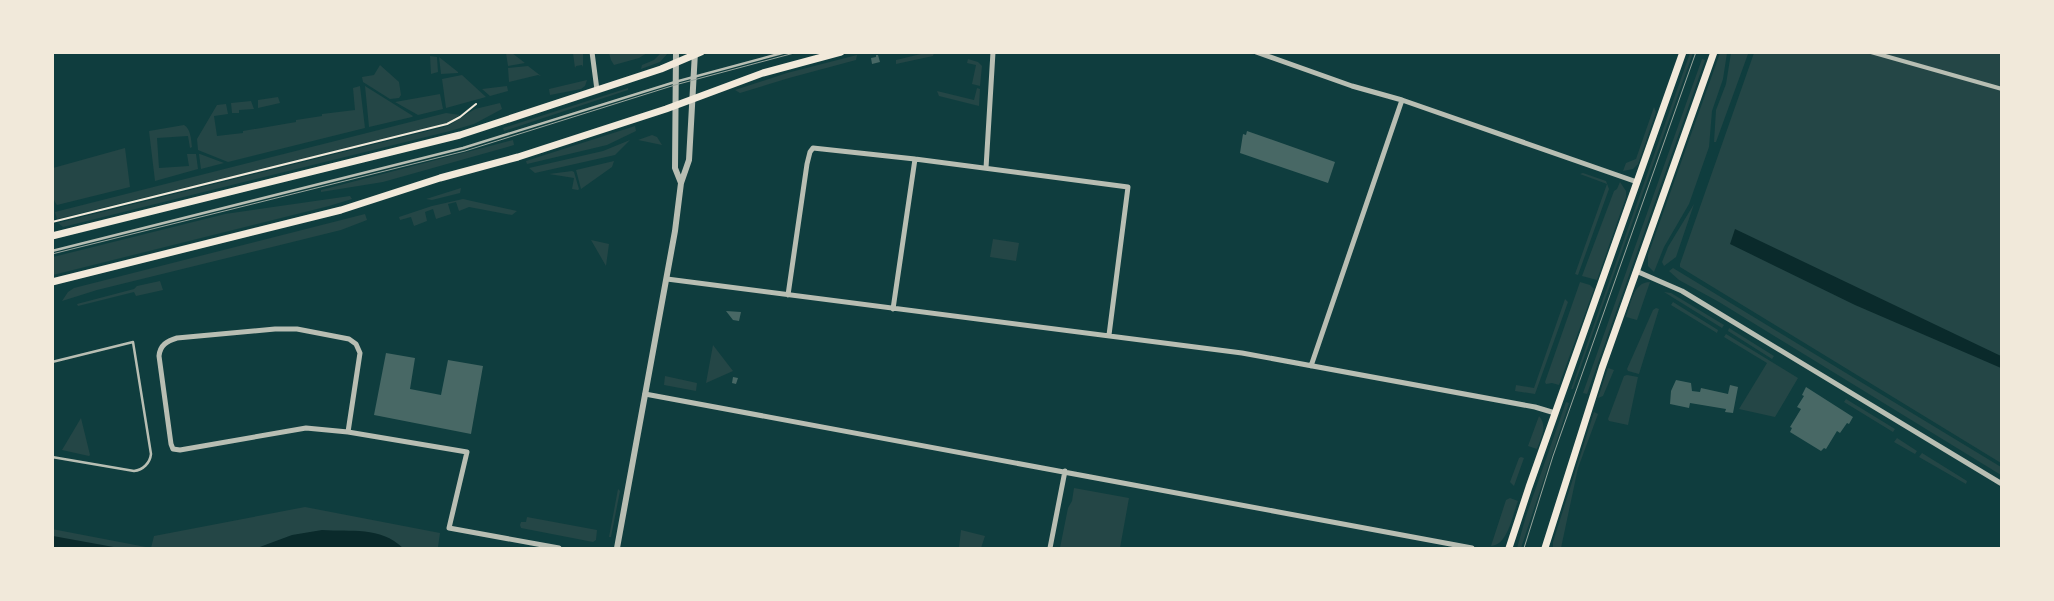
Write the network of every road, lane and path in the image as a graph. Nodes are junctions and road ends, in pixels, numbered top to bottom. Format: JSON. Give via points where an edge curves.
{"nodes":[{"id":1,"x":592,"y":52,"type":"edge"},
{"id":2,"x":676,"y":52,"type":"edge"},
{"id":3,"x":786,"y":52,"type":"edge"},
{"id":4,"x":841,"y":52,"type":"edge"},
{"id":5,"x":994,"y":52,"type":"edge"},
{"id":6,"x":1256,"y":52,"type":"edge"},
{"id":7,"x":1683,"y":52,"type":"edge"},
{"id":8,"x":1714,"y":52,"type":"edge"},
{"id":9,"x":1871,"y":52,"type":"edge"},
{"id":10,"x":697,"y":53,"type":"edge"},
{"id":11,"x":675,"y":64,"type":"junction"},
{"id":12,"x":695,"y":76,"type":"junction"},
{"id":13,"x":675,"y":82,"type":"junction"},
{"id":14,"x":2002,"y":89,"type":"edge"},
{"id":15,"x":597,"y":90,"type":"junction"},
{"id":16,"x":694,"y":98,"type":"junction"},
{"id":17,"x":1402,"y":100,"type":"junction"},
{"id":18,"x":476,"y":104,"type":"dead end"},
{"id":19,"x":674,"y":106,"type":"junction"},
{"id":20,"x":916,"y":159,"type":"junction"},
{"id":21,"x":986,"y":168,"type":"junction"},
{"id":22,"x":1638,"y":182,"type":"junction"},
{"id":23,"x":681,"y":183,"type":"junction"},
{"id":24,"x":52,"y":222,"type":"edge"},
{"id":25,"x":52,"y":236,"type":"edge"},
{"id":26,"x":52,"y":251,"type":"edge"},
{"id":27,"x":1636,"y":271,"type":"junction"},
{"id":28,"x":666,"y":279,"type":"junction"},
{"id":29,"x":52,"y":282,"type":"edge"},
{"id":30,"x":788,"y":295,"type":"junction"},
{"id":31,"x":893,"y":309,"type":"junction"},
{"id":32,"x":1109,"y":334,"type":"junction"},
{"id":33,"x":52,"y":362,"type":"edge"},
{"id":34,"x":1311,"y":366,"type":"junction"},
{"id":35,"x":645,"y":394,"type":"junction"},
{"id":36,"x":1555,"y":413,"type":"junction"},
{"id":37,"x":348,"y":432,"type":"junction"},
{"id":38,"x":52,"y":457,"type":"edge"},
{"id":39,"x":1065,"y":471,"type":"junction"},
{"id":40,"x":2002,"y":484,"type":"edge"},
{"id":41,"x":559,"y":548,"type":"edge"},
{"id":42,"x":617,"y":548,"type":"edge"},
{"id":43,"x":1050,"y":548,"type":"edge"},
{"id":44,"x":1472,"y":548,"type":"edge"},
{"id":45,"x":1509,"y":548,"type":"edge"},
{"id":46,"x":1545,"y":548,"type":"edge"}],
"edges":[{"from":1,"to":15,"type":"street"},
{"from":2,"to":11,"type":"street"},
{"from":3,"to":12,"type":"lane"},
{"from":4,"to":16,"type":"main road","via":[[763,73]]},
{"from":5,"to":21,"type":"street"},
{"from":6,"to":17,"type":"street"},
{"from":7,"to":22,"type":"main road"},
{"from":8,"to":27,"type":"main road"},
{"from":9,"to":14,"type":"street"},
{"from":10,"to":11,"type":"main road"},
{"from":10,"to":12,"type":"street"},
{"from":11,"to":13,"type":"street"},
{"from":11,"to":15,"type":"main road"},
{"from":12,"to":13,"type":"lane"},
{"from":12,"to":16,"type":"street"},
{"from":13,"to":19,"type":"street"},
{"from":13,"to":26,"type":"lane","via":[[463,148]]},
{"from":15,"to":25,"type":"main road","via":[[436,141]]},
{"from":16,"to":19,"type":"main road"},
{"from":16,"to":23,"type":"street","via":[[689,160]]},
{"from":17,"to":22,"type":"street"},
{"from":17,"to":34,"type":"street"},
{"from":18,"to":24,"type":"path","via":[[447,124]]},
{"from":19,"to":23,"type":"street","via":[[675,168]]},
{"from":19,"to":29,"type":"main road","via":[[341,210]]},
{"from":20,"to":21,"type":"street"},
{"from":20,"to":30,"type":"street","via":[[813,148],[807,164]]},
{"from":20,"to":31,"type":"street"},
{"from":21,"to":32,"type":"street","via":[[1128,187]]},
{"from":22,"to":36,"type":"main road"},
{"from":23,"to":28,"type":"street"},
{"from":27,"to":40,"type":"street","via":[[1682,291]]},
{"from":27,"to":46,"type":"main road"},
{"from":28,"to":30,"type":"street"},
{"from":28,"to":35,"type":"street"},
{"from":30,"to":31,"type":"street"},
{"from":31,"to":32,"type":"street"},
{"from":32,"to":34,"type":"street"},
{"from":33,"to":38,"type":"lane","via":[[134,342],[152,454],[143,468],[134,472]]},
{"from":34,"to":36,"type":"street"},
{"from":35,"to":39,"type":"street"},
{"from":35,"to":42,"type":"street"},
{"from":36,"to":45,"type":"main road"},
{"from":37,"to":37,"type":"street","via":[[306,428],[174,449],[170,444],[160,350],[169,340],[177,338],[275,329],[298,329],[349,339],[360,353]]},
{"from":37,"to":41,"type":"street","via":[[467,452],[449,528]]},
{"from":39,"to":43,"type":"street"},
{"from":39,"to":44,"type":"street"}]}
